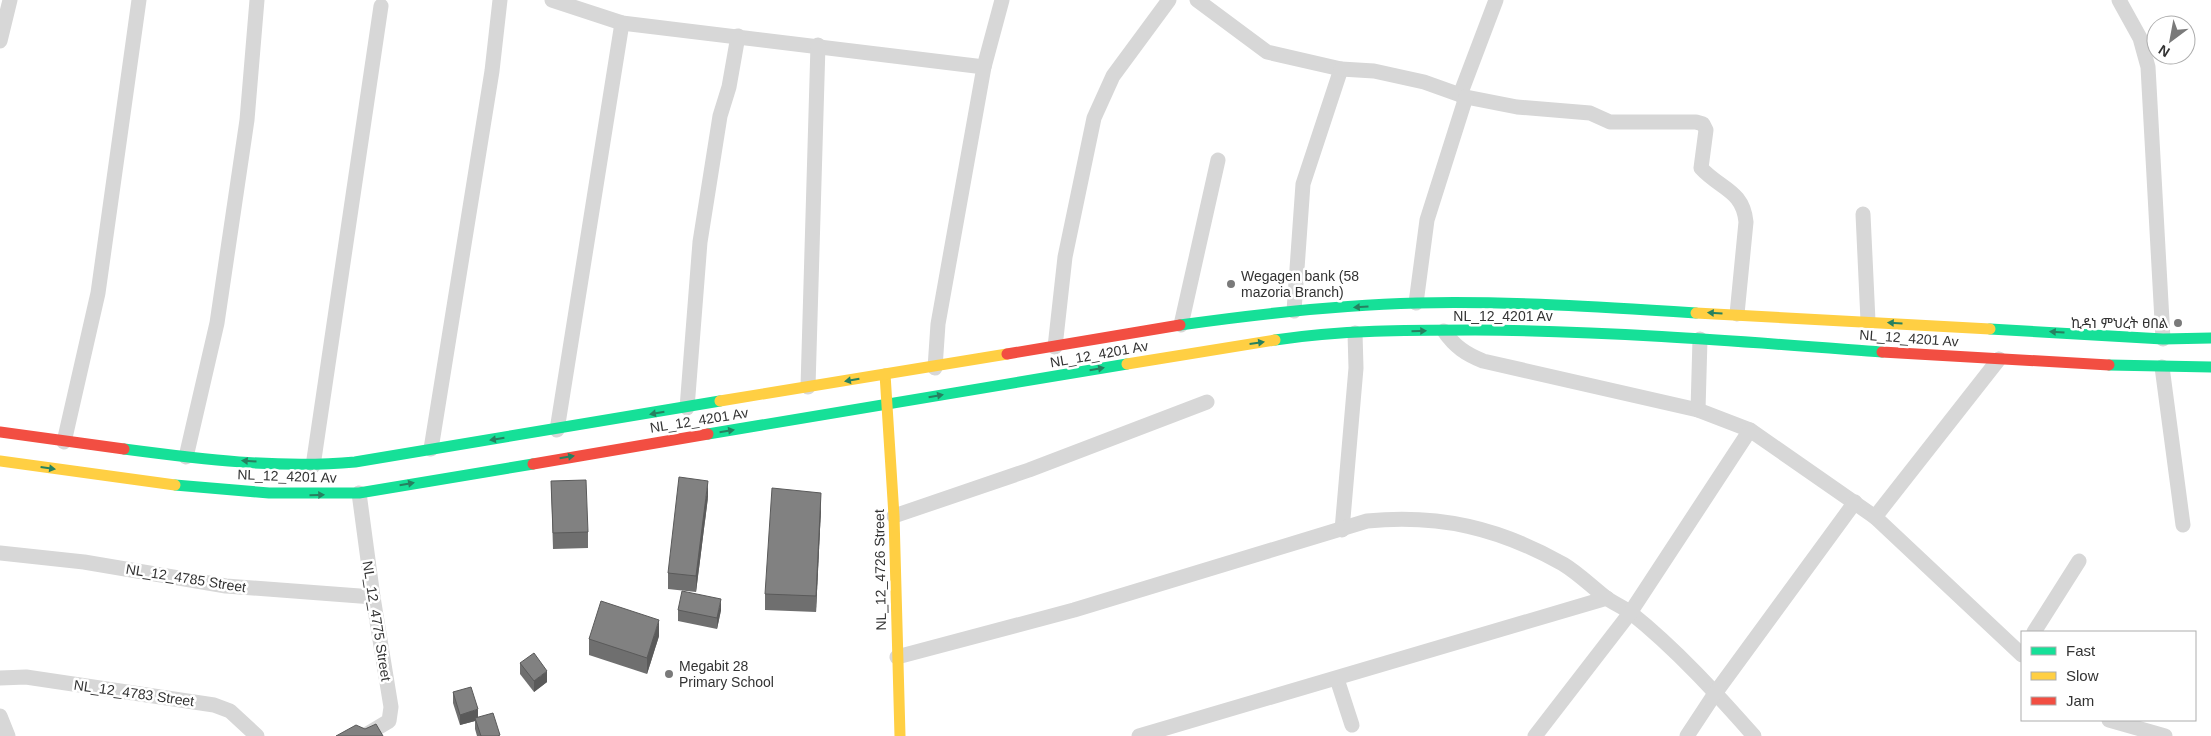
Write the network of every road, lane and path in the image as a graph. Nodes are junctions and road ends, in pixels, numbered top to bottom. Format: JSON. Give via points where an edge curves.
{"nodes":[{"id":1,"x":10,"y":0,"type":"edge"},
{"id":2,"x":139,"y":0,"type":"edge"},
{"id":3,"x":257,"y":0,"type":"edge"},
{"id":4,"x":500,"y":0,"type":"edge"},
{"id":5,"x":552,"y":0,"type":"edge"},
{"id":6,"x":1002,"y":0,"type":"edge"},
{"id":7,"x":1197,"y":0,"type":"edge"},
{"id":8,"x":1496,"y":0,"type":"edge"},
{"id":9,"x":2119,"y":0,"type":"edge"},
{"id":10,"x":1163,"y":2,"type":"edge"},
{"id":11,"x":381,"y":6,"type":"dead end"},
{"id":12,"x":622,"y":23,"type":"junction"},
{"id":13,"x":738,"y":36,"type":"junction"},
{"id":14,"x":0,"y":41,"type":"edge"},
{"id":15,"x":818,"y":45,"type":"junction"},
{"id":16,"x":984,"y":67,"type":"junction"},
{"id":17,"x":1341,"y":69,"type":"junction"},
{"id":18,"x":1463,"y":96,"type":"junction"},
{"id":19,"x":1218,"y":160,"type":"dead end"},
{"id":20,"x":1863,"y":214,"type":"dead end"},
{"id":21,"x":1416,"y":303,"type":"junction"},
{"id":22,"x":1294,"y":311,"type":"junction"},
{"id":23,"x":1738,"y":314,"type":"junction"},
{"id":24,"x":1868,"y":321,"type":"junction"},
{"id":25,"x":1182,"y":325,"type":"junction"},
{"id":26,"x":1444,"y":331,"type":"junction"},
{"id":27,"x":1355,"y":333,"type":"junction"},
{"id":28,"x":2211,"y":338,"type":"edge"},
{"id":29,"x":1700,"y":339,"type":"junction"},
{"id":30,"x":2163,"y":339,"type":"junction"},
{"id":31,"x":1055,"y":347,"type":"junction"},
{"id":32,"x":1999,"y":359,"type":"junction"},
{"id":33,"x":2162,"y":367,"type":"junction"},
{"id":34,"x":2211,"y":367,"type":"edge"},
{"id":35,"x":935,"y":368,"type":"junction"},
{"id":36,"x":885,"y":374,"type":"junction"},
{"id":37,"x":808,"y":387,"type":"junction"},
{"id":38,"x":1207,"y":402,"type":"dead end"},
{"id":39,"x":888,"y":404,"type":"junction"},
{"id":40,"x":687,"y":408,"type":"junction"},
{"id":41,"x":1698,"y":410,"type":"junction"},
{"id":42,"x":557,"y":430,"type":"junction"},
{"id":43,"x":1750,"y":430,"type":"junction"},
{"id":44,"x":0,"y":432,"type":"edge"},
{"id":45,"x":64,"y":442,"type":"junction"},
{"id":46,"x":431,"y":449,"type":"junction"},
{"id":47,"x":186,"y":457,"type":"junction"},
{"id":48,"x":0,"y":461,"type":"edge"},
{"id":49,"x":313,"y":466,"type":"junction"},
{"id":50,"x":359,"y":492,"type":"junction"},
{"id":51,"x":1855,"y":502,"type":"junction"},
{"id":52,"x":894,"y":516,"type":"junction"},
{"id":53,"x":1875,"y":517,"type":"junction"},
{"id":54,"x":2183,"y":524,"type":"dead end"},
{"id":55,"x":1342,"y":530,"type":"junction"},
{"id":56,"x":0,"y":553,"type":"edge"},
{"id":57,"x":2079,"y":561,"type":"dead end"},
{"id":58,"x":373,"y":597,"type":"junction"},
{"id":59,"x":1607,"y":598,"type":"junction"},
{"id":60,"x":1630,"y":613,"type":"junction"},
{"id":61,"x":2035,"y":631,"type":"edge"},
{"id":62,"x":2021,"y":652,"type":"edge"},
{"id":63,"x":897,"y":658,"type":"junction"},
{"id":64,"x":0,"y":678,"type":"edge"},
{"id":65,"x":1337,"y":679,"type":"junction"},
{"id":66,"x":1716,"y":692,"type":"junction"},
{"id":67,"x":0,"y":716,"type":"edge"},
{"id":68,"x":2112,"y":721,"type":"edge"},
{"id":69,"x":1352,"y":725,"type":"dead end"},
{"id":70,"x":8,"y":736,"type":"edge"},
{"id":71,"x":258,"y":736,"type":"edge"},
{"id":72,"x":364,"y":736,"type":"edge"},
{"id":73,"x":900,"y":736,"type":"edge"},
{"id":74,"x":1139,"y":736,"type":"edge"},
{"id":75,"x":1535,"y":736,"type":"edge"},
{"id":76,"x":1687,"y":736,"type":"edge"},
{"id":77,"x":1754,"y":736,"type":"edge"},
{"id":78,"x":2165,"y":736,"type":"edge"}],
"edges":[{"from":1,"to":14,"type":"street"},
{"from":2,"to":45,"type":"street","via":[[98,293]]},
{"from":3,"to":47,"type":"street","via":[[246,120],[217,323]]},
{"from":4,"to":46,"type":"street","via":[[492,71]]},
{"from":5,"to":12,"type":"street"},
{"from":6,"to":16,"type":"street"},
{"from":7,"to":17,"type":"street","via":[[1267,52]]},
{"from":8,"to":18,"type":"street"},
{"from":9,"to":30,"type":"street","via":[[2140,38],[2148,67]]},
{"from":10,"to":31,"type":"street","via":[[1113,76],[1094,118],[1065,257]]},
{"from":11,"to":49,"type":"street"},
{"from":12,"to":13,"type":"street"},
{"from":12,"to":42,"type":"street"},
{"from":13,"to":15,"type":"street"},
{"from":13,"to":40,"type":"street","via":[[720,116],[700,242]]},
{"from":15,"to":16,"type":"street"},
{"from":15,"to":37,"type":"street"},
{"from":16,"to":35,"type":"street","via":[[938,324]]},
{"from":17,"to":18,"type":"street","via":[[1397,76]]},
{"from":17,"to":22,"type":"street","via":[[1303,184]]},
{"from":18,"to":21,"type":"street","via":[[1427,220]]},
{"from":18,"to":23,"type":"street","via":[[1517,107],[1590,113],[1610,122],[1703,124],[1706,130],[1701,168],[1740,199],[1745,210]]},
{"from":19,"to":25,"type":"street"},
{"from":20,"to":24,"type":"street"},
{"from":21,"to":22,"type":"main road","name":"NL_12_4201 Av","one_way":true},
{"from":23,"to":21,"type":"main road","name":"NL_12_4201 Av","one_way":true,"via":[[1528,303]]},
{"from":22,"to":25,"type":"main road","name":"NL_12_4201 Av"},
{"from":23,"to":24,"type":"main road","name":"NL_12_4201 Av"},
{"from":30,"to":24,"type":"main road","name":"NL_12_4201 Av","one_way":true},
{"from":25,"to":31,"type":"main road","name":"NL_12_4201 Av"},
{"from":27,"to":26,"type":"main road","name":"NL_12_4201 Av","one_way":true},
{"from":26,"to":29,"type":"main road","name":"NL_12_4201 Av","via":[[1532,329]]},
{"from":26,"to":41,"type":"street","via":[[1464,354],[1484,361]]},
{"from":39,"to":27,"type":"main road","name":"NL_12_4201 Av","one_way":true,"via":[[1235,346]]},
{"from":27,"to":55,"type":"street","via":[[1356,368]]},
{"from":28,"to":30,"type":"main road","name":"NL_12_4201 Av"},
{"from":29,"to":32,"type":"main road","name":"NL_12_4201 Av"},
{"from":29,"to":41,"type":"street"},
{"from":31,"to":35,"type":"main road","name":"NL_12_4201 Av"},
{"from":32,"to":33,"type":"main road","name":"NL_12_4201 Av"},
{"from":32,"to":53,"type":"street"},
{"from":33,"to":34,"type":"main road","name":"NL_12_4201 Av"},
{"from":33,"to":54,"type":"street"},
{"from":35,"to":36,"type":"main road","name":"NL_12_4201 Av"},
{"from":36,"to":37,"type":"main road","name":"NL_12_4201 Av","one_way":true},
{"from":36,"to":39,"type":"main road","name":"NL_12_4726 Street"},
{"from":37,"to":40,"type":"main road","name":"NL_12_4201 Av"},
{"from":38,"to":52,"type":"street","via":[[1029,470]]},
{"from":50,"to":39,"type":"main road","name":"NL_12_4201 Av","one_way":true},
{"from":39,"to":52,"type":"main road","name":"NL_12_4726 Street"},
{"from":40,"to":42,"type":"main road","name":"NL_12_4201 Av","one_way":true},
{"from":41,"to":43,"type":"street"},
{"from":42,"to":46,"type":"main road","name":"NL_12_4201 Av","one_way":true},
{"from":43,"to":51,"type":"street"},
{"from":43,"to":60,"type":"street"},
{"from":44,"to":45,"type":"main road","name":"NL_12_4201 Av"},
{"from":45,"to":47,"type":"main road","name":"NL_12_4201 Av"},
{"from":46,"to":49,"type":"main road","name":"NL_12_4201 Av"},
{"from":49,"to":47,"type":"main road","name":"NL_12_4201 Av","one_way":true},
{"from":48,"to":50,"type":"main road","name":"NL_12_4201 Av","one_way":true,"via":[[201,488],[312,495]]},
{"from":50,"to":58,"type":"street","name":"NL_12_4775 Street"},
{"from":51,"to":53,"type":"street"},
{"from":51,"to":66,"type":"street"},
{"from":52,"to":63,"type":"main road","name":"NL_12_4726 Street"},
{"from":53,"to":62,"type":"street"},
{"from":55,"to":59,"type":"street","via":[[1367,521],[1397,518],[1436,519],[1483,529],[1565,565]]},
{"from":55,"to":63,"type":"street","via":[[1208,567],[1074,610]]},
{"from":56,"to":58,"type":"street","name":"NL_12_4785 Street","via":[[84,562],[226,586]]},
{"from":57,"to":61,"type":"street"},
{"from":58,"to":72,"type":"street","name":"NL_12_4775 Street","via":[[391,707],[389,721]]},
{"from":59,"to":60,"type":"street"},
{"from":59,"to":65,"type":"street"},
{"from":60,"to":66,"type":"street"},
{"from":60,"to":75,"type":"street"},
{"from":63,"to":73,"type":"main road","name":"NL_12_4726 Street"},
{"from":64,"to":71,"type":"street","name":"NL_12_4783 Street","via":[[26,677],[214,705],[230,711]]},
{"from":65,"to":69,"type":"street"},
{"from":65,"to":74,"type":"street"},
{"from":66,"to":76,"type":"street"},
{"from":66,"to":77,"type":"street"},
{"from":67,"to":70,"type":"street"},
{"from":68,"to":78,"type":"street"}]}
